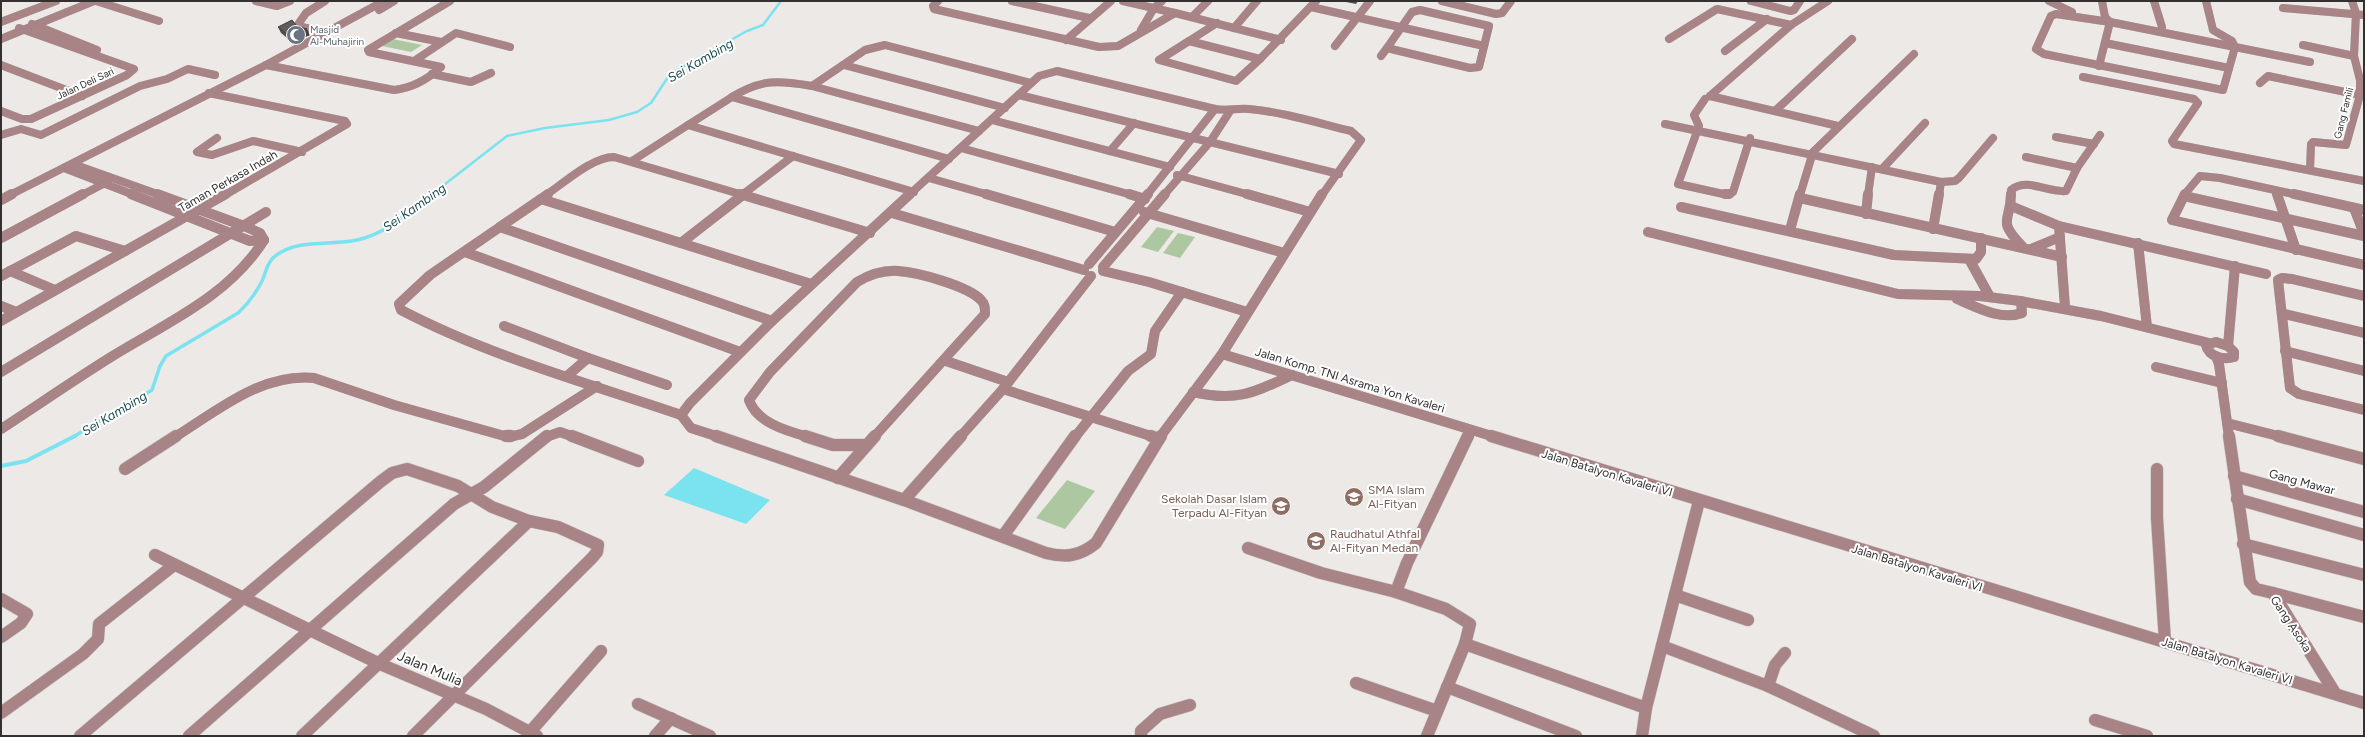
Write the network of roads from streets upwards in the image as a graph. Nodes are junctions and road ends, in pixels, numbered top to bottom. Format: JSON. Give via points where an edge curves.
{"nodes":[{"id":1,"x":56,"y":1,"type":"edge"},
{"id":2,"x":87,"y":1,"type":"edge"},
{"id":3,"x":95,"y":1,"type":"edge"},
{"id":4,"x":256,"y":1,"type":"edge"},
{"id":5,"x":290,"y":1,"type":"edge"},
{"id":6,"x":325,"y":1,"type":"edge"},
{"id":7,"x":384,"y":1,"type":"edge"},
{"id":8,"x":394,"y":1,"type":"edge"},
{"id":9,"x":450,"y":1,"type":"edge"},
{"id":10,"x":938,"y":1,"type":"edge"},
{"id":11,"x":1012,"y":1,"type":"edge"},
{"id":12,"x":1111,"y":1,"type":"edge"},
{"id":13,"x":1123,"y":1,"type":"edge"},
{"id":14,"x":1162,"y":1,"type":"edge"},
{"id":15,"x":1208,"y":1,"type":"edge"},
{"id":16,"x":1257,"y":1,"type":"edge"},
{"id":17,"x":1316,"y":1,"type":"edge"},
{"id":18,"x":1370,"y":1,"type":"edge"},
{"id":19,"x":1442,"y":1,"type":"edge"},
{"id":20,"x":1511,"y":1,"type":"edge"},
{"id":21,"x":1749,"y":1,"type":"edge"},
{"id":22,"x":1800,"y":1,"type":"edge"},
{"id":23,"x":1828,"y":1,"type":"edge"},
{"id":24,"x":2047,"y":1,"type":"edge"},
{"id":25,"x":2102,"y":1,"type":"edge"},
{"id":26,"x":2154,"y":1,"type":"edge"},
{"id":27,"x":2206,"y":1,"type":"edge"},
{"id":28,"x":2352,"y":1,"type":"edge"},
{"id":29,"x":1456,"y":3,"type":"edge"},
{"id":30,"x":1154,"y":8,"type":"junction"},
{"id":31,"x":1311,"y":8,"type":"junction"},
{"id":32,"x":2283,"y":8,"type":"dead end"},
{"id":33,"x":1175,"y":13,"type":"junction"},
{"id":34,"x":2360,"y":14,"type":"edge"},
{"id":35,"x":1193,"y":16,"type":"junction"},
{"id":36,"x":1089,"y":18,"type":"junction"},
{"id":37,"x":1356,"y":18,"type":"junction"},
{"id":38,"x":1767,"y":19,"type":"junction"},
{"id":39,"x":2108,"y":20,"type":"junction"},
{"id":40,"x":159,"y":21,"type":"dead end"},
{"id":41,"x":1,"y":22,"type":"edge"},
{"id":42,"x":1217,"y":23,"type":"junction"},
{"id":43,"x":34,"y":24,"type":"junction"},
{"id":44,"x":1791,"y":25,"type":"junction"},
{"id":45,"x":1401,"y":27,"type":"junction"},
{"id":46,"x":2162,"y":27,"type":"junction"},
{"id":47,"x":1234,"y":28,"type":"junction"},
{"id":48,"x":21,"y":29,"type":"junction"},
{"id":49,"x":2213,"y":30,"type":"junction"},
{"id":50,"x":1140,"y":31,"type":"junction"},
{"id":51,"x":396,"y":33,"type":"junction"},
{"id":52,"x":330,"y":34,"type":"junction"},
{"id":53,"x":1,"y":36,"type":"edge"},
{"id":54,"x":1,"y":39,"type":"edge"},
{"id":55,"x":1670,"y":39,"type":"dead end"},
{"id":56,"x":1852,"y":39,"type":"dead end"},
{"id":57,"x":1066,"y":40,"type":"junction"},
{"id":58,"x":1281,"y":40,"type":"junction"},
{"id":59,"x":1189,"y":41,"type":"junction"},
{"id":60,"x":441,"y":42,"type":"junction"},
{"id":61,"x":2105,"y":43,"type":"junction"},
{"id":62,"x":2303,"y":45,"type":"dead end"},
{"id":63,"x":1335,"y":46,"type":"dead end"},
{"id":64,"x":1484,"y":46,"type":"junction"},
{"id":65,"x":2235,"y":46,"type":"junction"},
{"id":66,"x":510,"y":47,"type":"dead end"},
{"id":67,"x":1386,"y":48,"type":"junction"},
{"id":68,"x":1725,"y":51,"type":"dead end"},
{"id":69,"x":92,"y":54,"type":"junction"},
{"id":70,"x":1914,"y":54,"type":"dead end"},
{"id":71,"x":1381,"y":56,"type":"dead end"},
{"id":72,"x":2354,"y":56,"type":"junction"},
{"id":73,"x":1260,"y":59,"type":"junction"},
{"id":74,"x":414,"y":61,"type":"junction"},
{"id":75,"x":2310,"y":62,"type":"dead end"},
{"id":76,"x":1,"y":65,"type":"edge"},
{"id":77,"x":844,"y":65,"type":"junction"},
{"id":78,"x":269,"y":66,"type":"junction"},
{"id":79,"x":2099,"y":66,"type":"junction"},
{"id":80,"x":2230,"y":68,"type":"junction"},
{"id":81,"x":491,"y":73,"type":"dead end"},
{"id":82,"x":432,"y":74,"type":"junction"},
{"id":83,"x":215,"y":75,"type":"dead end"},
{"id":84,"x":2083,"y":77,"type":"dead end"},
{"id":85,"x":1032,"y":83,"type":"junction"},
{"id":86,"x":2260,"y":83,"type":"dead end"},
{"id":87,"x":812,"y":86,"type":"junction"},
{"id":88,"x":213,"y":94,"type":"junction"},
{"id":89,"x":1019,"y":95,"type":"junction"},
{"id":90,"x":2360,"y":95,"type":"junction"},
{"id":91,"x":82,"y":96,"type":"junction"},
{"id":92,"x":732,"y":98,"type":"junction"},
{"id":93,"x":1705,"y":99,"type":"dead end"},
{"id":94,"x":1005,"y":108,"type":"junction"},
{"id":95,"x":1215,"y":109,"type":"junction"},
{"id":96,"x":1776,"y":110,"type":"junction"},
{"id":97,"x":1,"y":111,"type":"edge"},
{"id":98,"x":1230,"y":111,"type":"junction"},
{"id":99,"x":992,"y":120,"type":"junction"},
{"id":100,"x":1134,"y":123,"type":"junction"},
{"id":101,"x":1925,"y":123,"type":"dead end"},
{"id":102,"x":1665,"y":124,"type":"dead end"},
{"id":103,"x":688,"y":125,"type":"junction"},
{"id":104,"x":1838,"y":126,"type":"junction"},
{"id":105,"x":1698,"y":127,"type":"junction"},
{"id":106,"x":979,"y":131,"type":"junction"},
{"id":107,"x":1,"y":135,"type":"edge"},
{"id":108,"x":2100,"y":135,"type":"dead end"},
{"id":109,"x":2056,"y":137,"type":"dead end"},
{"id":110,"x":217,"y":138,"type":"dead end"},
{"id":111,"x":1194,"y":138,"type":"junction"},
{"id":112,"x":1993,"y":138,"type":"dead end"},
{"id":113,"x":1749,"y":139,"type":"junction"},
{"id":114,"x":1210,"y":142,"type":"junction"},
{"id":115,"x":2094,"y":144,"type":"junction"},
{"id":116,"x":961,"y":148,"type":"junction"},
{"id":117,"x":1110,"y":151,"type":"junction"},
{"id":118,"x":302,"y":152,"type":"junction"},
{"id":119,"x":1812,"y":154,"type":"junction"},
{"id":120,"x":793,"y":156,"type":"junction"},
{"id":121,"x":2026,"y":157,"type":"dead end"},
{"id":122,"x":949,"y":159,"type":"junction"},
{"id":123,"x":632,"y":161,"type":"junction"},
{"id":124,"x":71,"y":167,"type":"junction"},
{"id":125,"x":1872,"y":167,"type":"junction"},
{"id":126,"x":2077,"y":168,"type":"junction"},
{"id":127,"x":1169,"y":169,"type":"junction"},
{"id":128,"x":1882,"y":169,"type":"junction"},
{"id":129,"x":2310,"y":170,"type":"junction"},
{"id":130,"x":1339,"y":174,"type":"junction"},
{"id":131,"x":1182,"y":176,"type":"junction"},
{"id":132,"x":928,"y":178,"type":"junction"},
{"id":133,"x":114,"y":179,"type":"junction"},
{"id":134,"x":1942,"y":182,"type":"junction"},
{"id":135,"x":2364,"y":182,"type":"edge"},
{"id":136,"x":104,"y":184,"type":"junction"},
{"id":137,"x":2276,"y":191,"type":"junction"},
{"id":138,"x":914,"y":192,"type":"junction"},
{"id":139,"x":744,"y":195,"type":"junction"},
{"id":140,"x":2184,"y":196,"type":"junction"},
{"id":141,"x":1800,"y":198,"type":"junction"},
{"id":142,"x":541,"y":199,"type":"junction"},
{"id":143,"x":1145,"y":199,"type":"junction"},
{"id":144,"x":1,"y":200,"type":"edge"},
{"id":145,"x":2011,"y":206,"type":"junction"},
{"id":146,"x":1681,"y":207,"type":"dead end"},
{"id":147,"x":2354,"y":208,"type":"junction"},
{"id":148,"x":200,"y":210,"type":"junction"},
{"id":149,"x":1136,"y":210,"type":"junction"},
{"id":150,"x":2364,"y":210,"type":"edge"},
{"id":151,"x":266,"y":212,"type":"dead end"},
{"id":152,"x":1310,"y":212,"type":"junction"},
{"id":153,"x":892,"y":213,"type":"junction"},
{"id":154,"x":1150,"y":213,"type":"junction"},
{"id":155,"x":1866,"y":214,"type":"junction"},
{"id":156,"x":190,"y":216,"type":"junction"},
{"id":157,"x":226,"y":219,"type":"junction"},
{"id":158,"x":2285,"y":219,"type":"junction"},
{"id":159,"x":215,"y":226,"type":"junction"},
{"id":160,"x":244,"y":226,"type":"junction"},
{"id":161,"x":2059,"y":226,"type":"junction"},
{"id":162,"x":500,"y":227,"type":"junction"},
{"id":163,"x":1933,"y":229,"type":"junction"},
{"id":164,"x":1790,"y":230,"type":"junction"},
{"id":165,"x":1115,"y":232,"type":"junction"},
{"id":166,"x":1648,"y":232,"type":"dead end"},
{"id":167,"x":233,"y":233,"type":"junction"},
{"id":168,"x":870,"y":233,"type":"junction"},
{"id":169,"x":2364,"y":235,"type":"edge"},
{"id":170,"x":2060,"y":237,"type":"junction"},
{"id":171,"x":1,"y":238,"type":"edge"},
{"id":172,"x":1981,"y":238,"type":"junction"},
{"id":173,"x":264,"y":240,"type":"junction"},
{"id":174,"x":681,"y":243,"type":"junction"},
{"id":175,"x":2138,"y":243,"type":"junction"},
{"id":176,"x":2027,"y":248,"type":"junction"},
{"id":177,"x":2296,"y":250,"type":"junction"},
{"id":178,"x":125,"y":251,"type":"junction"},
{"id":179,"x":465,"y":252,"type":"junction"},
{"id":180,"x":1284,"y":253,"type":"junction"},
{"id":181,"x":2062,"y":258,"type":"junction"},
{"id":182,"x":1969,"y":259,"type":"junction"},
{"id":183,"x":2364,"y":265,"type":"edge"},
{"id":184,"x":2235,"y":266,"type":"junction"},
{"id":185,"x":1103,"y":269,"type":"junction"},
{"id":186,"x":1088,"y":270,"type":"junction"},
{"id":187,"x":10,"y":271,"type":"junction"},
{"id":188,"x":2266,"y":274,"type":"dead end"},
{"id":189,"x":1,"y":276,"type":"edge"},
{"id":190,"x":811,"y":284,"type":"junction"},
{"id":191,"x":55,"y":290,"type":"junction"},
{"id":192,"x":1182,"y":292,"type":"junction"},
{"id":193,"x":2364,"y":296,"type":"edge"},
{"id":194,"x":1950,"y":297,"type":"junction"},
{"id":195,"x":1990,"y":297,"type":"junction"},
{"id":196,"x":2021,"y":301,"type":"junction"},
{"id":197,"x":1,"y":306,"type":"edge"},
{"id":198,"x":2065,"y":307,"type":"junction"},
{"id":199,"x":16,"y":312,"type":"junction"},
{"id":200,"x":1247,"y":312,"type":"junction"},
{"id":201,"x":2284,"y":314,"type":"junction"},
{"id":202,"x":1,"y":321,"type":"edge"},
{"id":203,"x":772,"y":321,"type":"junction"},
{"id":204,"x":504,"y":326,"type":"dead end"},
{"id":205,"x":2147,"y":327,"type":"junction"},
{"id":206,"x":2364,"y":333,"type":"edge"},
{"id":207,"x":2209,"y":343,"type":"junction"},
{"id":208,"x":2228,"y":346,"type":"junction"},
{"id":209,"x":2285,"y":351,"type":"junction"},
{"id":210,"x":740,"y":352,"type":"junction"},
{"id":211,"x":1222,"y":354,"type":"junction"},
{"id":212,"x":2216,"y":356,"type":"junction"},
{"id":213,"x":588,"y":358,"type":"junction"},
{"id":214,"x":946,"y":361,"type":"junction"},
{"id":215,"x":2156,"y":367,"type":"dead end"},
{"id":216,"x":2364,"y":371,"type":"edge"},
{"id":217,"x":1,"y":372,"type":"edge"},
{"id":218,"x":1292,"y":375,"type":"junction"},
{"id":219,"x":567,"y":376,"type":"junction"},
{"id":220,"x":2222,"y":382,"type":"junction"},
{"id":221,"x":667,"y":385,"type":"dead end"},
{"id":222,"x":1005,"y":385,"type":"junction"},
{"id":223,"x":597,"y":386,"type":"junction"},
{"id":224,"x":1193,"y":392,"type":"junction"},
{"id":225,"x":2364,"y":410,"type":"edge"},
{"id":226,"x":681,"y":415,"type":"junction"},
{"id":227,"x":1090,"y":416,"type":"junction"},
{"id":228,"x":2227,"y":423,"type":"junction"},
{"id":229,"x":2268,"y":427,"type":"dead end"},
{"id":230,"x":1,"y":429,"type":"edge"},
{"id":231,"x":1471,"y":431,"type":"junction"},
{"id":232,"x":1159,"y":439,"type":"junction"},
{"id":233,"x":867,"y":445,"type":"junction"},
{"id":234,"x":2364,"y":452,"type":"edge"},
{"id":235,"x":2364,"y":459,"type":"edge"},
{"id":236,"x":638,"y":461,"type":"dead end"},
{"id":237,"x":125,"y":469,"type":"dead end"},
{"id":238,"x":2157,"y":469,"type":"dead end"},
{"id":239,"x":2234,"y":476,"type":"junction"},
{"id":240,"x":838,"y":478,"type":"junction"},
{"id":241,"x":472,"y":494,"type":"junction"},
{"id":242,"x":2237,"y":499,"type":"junction"},
{"id":243,"x":904,"y":500,"type":"junction"},
{"id":244,"x":1700,"y":501,"type":"junction"},
{"id":245,"x":2364,"y":512,"type":"edge"},
{"id":246,"x":529,"y":521,"type":"junction"},
{"id":247,"x":2364,"y":535,"type":"edge"},
{"id":248,"x":1003,"y":536,"type":"junction"},
{"id":249,"x":2242,"y":544,"type":"junction"},
{"id":250,"x":1248,"y":548,"type":"dead end"},
{"id":251,"x":155,"y":555,"type":"dead end"},
{"id":252,"x":174,"y":565,"type":"junction"},
{"id":253,"x":2364,"y":575,"type":"edge"},
{"id":254,"x":1396,"y":592,"type":"junction"},
{"id":255,"x":2273,"y":593,"type":"junction"},
{"id":256,"x":1674,"y":595,"type":"junction"},
{"id":257,"x":1,"y":599,"type":"edge"},
{"id":258,"x":243,"y":599,"type":"junction"},
{"id":259,"x":2364,"y":617,"type":"edge"},
{"id":260,"x":1748,"y":620,"type":"dead end"},
{"id":261,"x":310,"y":630,"type":"junction"},
{"id":262,"x":1,"y":637,"type":"edge"},
{"id":263,"x":2165,"y":642,"type":"junction"},
{"id":264,"x":1465,"y":644,"type":"junction"},
{"id":265,"x":1662,"y":646,"type":"junction"},
{"id":266,"x":601,"y":651,"type":"dead end"},
{"id":267,"x":1785,"y":653,"type":"dead end"},
{"id":268,"x":380,"y":664,"type":"junction"},
{"id":269,"x":1356,"y":683,"type":"dead end"},
{"id":270,"x":1768,"y":686,"type":"junction"},
{"id":271,"x":1447,"y":687,"type":"junction"},
{"id":272,"x":2335,"y":693,"type":"junction"},
{"id":273,"x":453,"y":696,"type":"junction"},
{"id":274,"x":2364,"y":703,"type":"edge"},
{"id":275,"x":638,"y":704,"type":"dead end"},
{"id":276,"x":1190,"y":705,"type":"dead end"},
{"id":277,"x":1646,"y":708,"type":"junction"},
{"id":278,"x":1438,"y":711,"type":"junction"},
{"id":279,"x":1,"y":713,"type":"edge"},
{"id":280,"x":671,"y":718,"type":"junction"},
{"id":281,"x":2095,"y":720,"type":"dead end"},
{"id":282,"x":534,"y":734,"type":"edge"},
{"id":283,"x":80,"y":736,"type":"edge"},
{"id":284,"x":189,"y":736,"type":"edge"},
{"id":285,"x":302,"y":736,"type":"edge"},
{"id":286,"x":413,"y":736,"type":"edge"},
{"id":287,"x":655,"y":736,"type":"edge"},
{"id":288,"x":710,"y":736,"type":"edge"},
{"id":289,"x":1140,"y":736,"type":"edge"},
{"id":290,"x":1427,"y":736,"type":"edge"},
{"id":291,"x":1576,"y":736,"type":"edge"},
{"id":292,"x":1642,"y":736,"type":"edge"},
{"id":293,"x":1874,"y":736,"type":"edge"},
{"id":294,"x":2147,"y":736,"type":"edge"}],
"edges":[{"from":1,"to":41,"type":"street"},
{"from":2,"to":43,"type":"street"},
{"from":3,"to":40,"type":"street"},
{"from":3,"to":43,"type":"street"},
{"from":4,"to":5,"type":"street","via":[[277,6]]},
{"from":6,"to":52,"type":"street","via":[[306,13],[299,23],[302,27]]},
{"from":7,"to":52,"type":"street"},
{"from":8,"to":52,"type":"street"},
{"from":9,"to":51,"type":"street"},
{"from":10,"to":57,"type":"street","via":[[933,8]]},
{"from":11,"to":36,"type":"street"},
{"from":12,"to":36,"type":"street"},
{"from":13,"to":30,"type":"street"},
{"from":14,"to":30,"type":"street"},
{"from":15,"to":35,"type":"street"},
{"from":16,"to":47,"type":"street"},
{"from":17,"to":31,"type":"street"},
{"from":18,"to":37,"type":"street"},
{"from":19,"to":29,"type":"street"},
{"from":20,"to":29,"type":"street","via":[[1499,14]]},
{"from":21,"to":22,"type":"street","via":[[1790,11],[1794,10]]},
{"from":23,"to":44,"type":"street"},
{"from":24,"to":39,"type":"street","via":[[2066,10]]},
{"from":25,"to":39,"type":"street"},
{"from":26,"to":46,"type":"street"},
{"from":27,"to":49,"type":"street"},
{"from":28,"to":34,"type":"street","name":"Gang Famili"},
{"from":30,"to":33,"type":"street"},
{"from":30,"to":50,"type":"street"},
{"from":31,"to":37,"type":"street"},
{"from":31,"to":58,"type":"street"},
{"from":32,"to":34,"type":"street"},
{"from":33,"to":35,"type":"street"},
{"from":33,"to":50,"type":"street"},
{"from":34,"to":72,"type":"street","name":"Gang Famili"},
{"from":35,"to":42,"type":"street"},
{"from":36,"to":57,"type":"street"},
{"from":37,"to":45,"type":"street"},
{"from":37,"to":63,"type":"street"},
{"from":38,"to":44,"type":"street"},
{"from":38,"to":55,"type":"street","via":[[1713,10]]},
{"from":38,"to":68,"type":"street"},
{"from":39,"to":46,"type":"street"},
{"from":39,"to":61,"type":"street"},
{"from":39,"to":65,"type":"street"},
{"from":39,"to":79,"type":"street","via":[[2051,16],[2036,49],[2044,54]]},
{"from":42,"to":47,"type":"street"},
{"from":42,"to":59,"type":"street"},
{"from":43,"to":48,"type":"street"},
{"from":43,"to":69,"type":"street","name":"Jalan Deli Sari","via":[[98,49]]},
{"from":44,"to":96,"type":"street","via":[[1710,96]]},
{"from":45,"to":64,"type":"street"},
{"from":45,"to":64,"type":"street","via":[[1412,12],[1420,10],[1485,23],[1489,28]]},
{"from":45,"to":67,"type":"street"},
{"from":46,"to":49,"type":"street","via":[[2202,35],[2212,34]]},
{"from":47,"to":58,"type":"street"},
{"from":48,"to":53,"type":"street"},
{"from":48,"to":54,"type":"street"},
{"from":48,"to":69,"type":"street","name":"Jalan Deli Sari"},
{"from":49,"to":65,"type":"street","via":[[2232,41]]},
{"from":50,"to":57,"type":"street","via":[[1118,46],[1110,48]]},
{"from":51,"to":60,"type":"street"},
{"from":51,"to":74,"type":"street","via":[[368,52]]},
{"from":52,"to":78,"type":"street"},
{"from":56,"to":96,"type":"street"},
{"from":58,"to":73,"type":"street"},
{"from":59,"to":73,"type":"street"},
{"from":59,"to":73,"type":"street","via":[[1159,60],[1236,81]]},
{"from":60,"to":66,"type":"street","via":[[460,33]]},
{"from":60,"to":74,"type":"street"},
{"from":61,"to":79,"type":"street"},
{"from":61,"to":80,"type":"street"},
{"from":62,"to":72,"type":"street"},
{"from":64,"to":67,"type":"street","via":[[1480,65],[1475,68]]},
{"from":65,"to":75,"type":"street"},
{"from":65,"to":80,"type":"street"},
{"from":67,"to":71,"type":"street"},
{"from":69,"to":91,"type":"street","name":"Jalan Deli Sari","via":[[134,69],[127,75]]},
{"from":70,"to":104,"type":"street"},
{"from":72,"to":90,"type":"street","name":"Gang Famili","via":[[2360,80]]},
{"from":74,"to":82,"type":"street","via":[[441,67]]},
{"from":76,"to":91,"type":"street"},
{"from":77,"to":85,"type":"street","via":[[872,47],[893,45]]},
{"from":77,"to":87,"type":"street"},
{"from":77,"to":94,"type":"street"},
{"from":78,"to":82,"type":"street","via":[[394,90],[406,88]]},
{"from":78,"to":88,"type":"street"},
{"from":79,"to":80,"type":"street","via":[[2220,90],[2224,89]]},
{"from":81,"to":82,"type":"street","via":[[471,82]]},
{"from":83,"to":107,"type":"street","via":[[189,69],[167,79],[140,86],[41,135],[21,129]]},
{"from":84,"to":129,"type":"street","via":[[2194,99],[2198,103],[2186,118],[2173,143]]},
{"from":85,"to":89,"type":"street"},
{"from":85,"to":95,"type":"street","via":[[1046,73],[1061,71]]},
{"from":86,"to":90,"type":"street","via":[[2266,76],[2271,76]]},
{"from":87,"to":92,"type":"street","via":[[782,80],[764,81],[750,86]]},
{"from":87,"to":106,"type":"street"},
{"from":88,"to":118,"type":"street","name":"Taman Perkasa Indah","via":[[347,122],[343,128]]},
{"from":88,"to":124,"type":"street"},
{"from":89,"to":94,"type":"street"},
{"from":89,"to":100,"type":"street"},
{"from":90,"to":129,"type":"street","name":"Gang Famili","via":[[2346,145],[2314,142],[2311,144]]},
{"from":91,"to":97,"type":"street","name":"Jalan Deli Sari","via":[[31,119],[22,120]]},
{"from":92,"to":103,"type":"street"},
{"from":92,"to":122,"type":"street"},
{"from":93,"to":105,"type":"street","via":[[1694,115]]},
{"from":94,"to":99,"type":"street"},
{"from":95,"to":98,"type":"street"},
{"from":95,"to":111,"type":"street"},
{"from":96,"to":104,"type":"street"},
{"from":98,"to":114,"type":"street"},
{"from":98,"to":130,"type":"street","via":[[1239,109],[1268,112],[1351,131],[1361,140]]},
{"from":99,"to":106,"type":"street"},
{"from":99,"to":117,"type":"street"},
{"from":100,"to":111,"type":"street"},
{"from":100,"to":117,"type":"street"},
{"from":101,"to":128,"type":"street"},
{"from":102,"to":105,"type":"street"},
{"from":103,"to":120,"type":"street"},
{"from":103,"to":123,"type":"street"},
{"from":104,"to":119,"type":"street"},
{"from":105,"to":113,"type":"street"},
{"from":105,"to":113,"type":"street","via":[[1677,183],[1723,195],[1732,192]]},
{"from":106,"to":116,"type":"street"},
{"from":108,"to":115,"type":"street"},
{"from":109,"to":115,"type":"street"},
{"from":110,"to":118,"type":"street","via":[[198,152],[216,156],[245,142],[253,141]]},
{"from":111,"to":114,"type":"street"},
{"from":111,"to":127,"type":"street"},
{"from":112,"to":134,"type":"street","via":[[1959,178],[1955,181]]},
{"from":113,"to":119,"type":"street"},
{"from":114,"to":130,"type":"street"},
{"from":114,"to":131,"type":"street"},
{"from":115,"to":126,"type":"street"},
{"from":116,"to":122,"type":"street"},
{"from":116,"to":143,"type":"street"},
{"from":117,"to":127,"type":"street"},
{"from":118,"to":148,"type":"street","name":"Taman Perkasa Indah"},
{"from":119,"to":125,"type":"street"},
{"from":119,"to":141,"type":"street"},
{"from":120,"to":138,"type":"street"},
{"from":120,"to":139,"type":"street"},
{"from":121,"to":126,"type":"street"},
{"from":122,"to":132,"type":"street"},
{"from":123,"to":139,"type":"street"},
{"from":123,"to":142,"type":"street","via":[[614,157],[601,158]]},
{"from":124,"to":133,"type":"street"},
{"from":124,"to":136,"type":"street"},
{"from":124,"to":144,"type":"street"},
{"from":125,"to":128,"type":"street"},
{"from":125,"to":155,"type":"street"},
{"from":126,"to":145,"type":"street","via":[[2065,192],[2026,185],[2013,187],[2010,194]]},
{"from":127,"to":131,"type":"street"},
{"from":127,"to":143,"type":"street"},
{"from":128,"to":134,"type":"street"},
{"from":129,"to":135,"type":"street"},
{"from":130,"to":152,"type":"street"},
{"from":131,"to":152,"type":"street"},
{"from":131,"to":154,"type":"street"},
{"from":132,"to":138,"type":"street"},
{"from":132,"to":165,"type":"street"},
{"from":133,"to":136,"type":"street"},
{"from":133,"to":148,"type":"street"},
{"from":134,"to":163,"type":"street"},
{"from":136,"to":156,"type":"street"},
{"from":136,"to":171,"type":"street"},
{"from":137,"to":140,"type":"street","via":[[2200,176]]},
{"from":137,"to":147,"type":"street"},
{"from":137,"to":158,"type":"street"},
{"from":138,"to":153,"type":"street"},
{"from":139,"to":168,"type":"street"},
{"from":139,"to":174,"type":"street"},
{"from":140,"to":158,"type":"street"},
{"from":140,"to":177,"type":"street","via":[[2172,220]]},
{"from":141,"to":155,"type":"street"},
{"from":141,"to":164,"type":"street"},
{"from":142,"to":162,"type":"street"},
{"from":142,"to":174,"type":"street"},
{"from":143,"to":149,"type":"street"},
{"from":145,"to":161,"type":"street"},
{"from":145,"to":176,"type":"street","via":[[2005,214],[2007,228]]},
{"from":146,"to":164,"type":"street"},
{"from":147,"to":150,"type":"street"},
{"from":147,"to":169,"type":"street"},
{"from":148,"to":156,"type":"street","name":"Taman Perkasa Indah"},
{"from":148,"to":157,"type":"street"},
{"from":149,"to":154,"type":"street"},
{"from":149,"to":165,"type":"street"},
{"from":151,"to":160,"type":"street"},
{"from":152,"to":180,"type":"street"},
{"from":153,"to":168,"type":"street"},
{"from":153,"to":186,"type":"street"},
{"from":154,"to":180,"type":"street"},
{"from":154,"to":185,"type":"street"},
{"from":155,"to":163,"type":"street"},
{"from":156,"to":159,"type":"street"},
{"from":156,"to":178,"type":"street","name":"Taman Perkasa Indah"},
{"from":157,"to":159,"type":"street"},
{"from":157,"to":160,"type":"street"},
{"from":158,"to":169,"type":"street"},
{"from":158,"to":177,"type":"street"},
{"from":159,"to":167,"type":"street"},
{"from":160,"to":167,"type":"street"},
{"from":160,"to":173,"type":"street","via":[[260,233]]},
{"from":161,"to":170,"type":"street"},
{"from":161,"to":175,"type":"street"},
{"from":162,"to":179,"type":"street"},
{"from":162,"to":203,"type":"street"},
{"from":163,"to":172,"type":"street"},
{"from":164,"to":182,"type":"street","via":[[1894,255]]},
{"from":165,"to":186,"type":"street"},
{"from":166,"to":194,"type":"street","via":[[1898,294]]},
{"from":167,"to":173,"type":"street","via":[[250,241]]},
{"from":167,"to":217,"type":"street"},
{"from":168,"to":190,"type":"street"},
{"from":170,"to":176,"type":"street"},
{"from":170,"to":181,"type":"street"},
{"from":172,"to":176,"type":"street"},
{"from":172,"to":182,"type":"street","via":[[1979,256]]},
{"from":173,"to":230,"type":"street","via":[[257,256],[211,297],[111,357]]},
{"from":174,"to":190,"type":"street"},
{"from":175,"to":184,"type":"street"},
{"from":175,"to":205,"type":"street"},
{"from":176,"to":181,"type":"street"},
{"from":177,"to":183,"type":"street"},
{"from":178,"to":187,"type":"street","via":[[76,236]]},
{"from":178,"to":191,"type":"street","name":"Taman Perkasa Indah"},
{"from":179,"to":210,"type":"street"},
{"from":179,"to":219,"type":"street","via":[[403,297],[399,304],[401,310],[439,328]]},
{"from":180,"to":200,"type":"street"},
{"from":181,"to":198,"type":"street"},
{"from":182,"to":195,"type":"street"},
{"from":184,"to":188,"type":"street"},
{"from":184,"to":208,"type":"street"},
{"from":185,"to":186,"type":"street"},
{"from":185,"to":192,"type":"street"},
{"from":186,"to":222,"type":"street"},
{"from":187,"to":189,"type":"street"},
{"from":187,"to":191,"type":"street"},
{"from":190,"to":203,"type":"street"},
{"from":191,"to":199,"type":"street","name":"Taman Perkasa Indah"},
{"from":192,"to":200,"type":"street"},
{"from":192,"to":227,"type":"street","via":[[1155,331],[1151,354],[1128,371]]},
{"from":193,"to":201,"type":"street","via":[[2282,278],[2278,280]]},
{"from":194,"to":195,"type":"street"},
{"from":194,"to":196,"type":"street","via":[[2010,316],[2022,313]]},
{"from":195,"to":196,"type":"street"},
{"from":196,"to":198,"type":"street"},
{"from":197,"to":199,"type":"street"},
{"from":198,"to":205,"type":"street"},
{"from":199,"to":202,"type":"street","name":"Taman Perkasa Indah"},
{"from":200,"to":211,"type":"street"},
{"from":201,"to":206,"type":"street"},
{"from":201,"to":209,"type":"street"},
{"from":203,"to":210,"type":"street"},
{"from":204,"to":213,"type":"street"},
{"from":205,"to":207,"type":"street"},
{"from":207,"to":208,"type":"street"},
{"from":207,"to":212,"type":"street","via":[[2206,348]]},
{"from":208,"to":212,"type":"street","via":[[2234,352],[2234,357],[2227,359]]},
{"from":209,"to":216,"type":"street"},
{"from":209,"to":225,"type":"street","via":[[2290,388]]},
{"from":210,"to":226,"type":"street"},
{"from":211,"to":218,"type":"street","name":"Jalan Komp. TNI Asrama Yon Kavaleri"},
{"from":211,"to":224,"type":"street"},
{"from":212,"to":220,"type":"street"},
{"from":213,"to":219,"type":"street"},
{"from":213,"to":221,"type":"street"},
{"from":214,"to":222,"type":"street"},
{"from":214,"to":233,"type":"street"},
{"from":214,"to":233,"type":"street","via":[[985,314],[985,306],[980,299],[955,286],[922,276],[889,270],[878,272],[857,282],[770,372],[750,400],[752,409],[758,415],[785,430],[833,445]]},
{"from":215,"to":220,"type":"street"},
{"from":218,"to":224,"type":"street","via":[[1237,398],[1214,398]]},
{"from":218,"to":231,"type":"street","name":"Jalan Komp. TNI Asrama Yon Kavaleri"},
{"from":219,"to":223,"type":"street"},
{"from":220,"to":228,"type":"street"},
{"from":222,"to":227,"type":"street"},
{"from":222,"to":243,"type":"street"},
{"from":223,"to":226,"type":"street"},
{"from":223,"to":237,"type":"street","via":[[522,434],[508,437],[394,405],[314,378],[297,378],[249,390]]},
{"from":224,"to":232,"type":"street"},
{"from":226,"to":240,"type":"street","via":[[691,428]]},
{"from":227,"to":232,"type":"street"},
{"from":227,"to":248,"type":"street"},
{"from":228,"to":235,"type":"street"},
{"from":228,"to":239,"type":"street"},
{"from":229,"to":234,"type":"street"},
{"from":231,"to":244,"type":"street","name":"Jalan Batalyon Kavaleri VI"},
{"from":231,"to":254,"type":"street","via":[[1407,563]]},
{"from":232,"to":248,"type":"street","via":[[1096,543],[1080,555],[1052,555]]},
{"from":233,"to":240,"type":"street"},
{"from":236,"to":241,"type":"street","via":[[560,432],[553,433],[496,479]]},
{"from":238,"to":263,"type":"street","via":[[2157,518]]},
{"from":239,"to":242,"type":"street"},
{"from":239,"to":245,"type":"street","name":"Gang Mawar"},
{"from":240,"to":243,"type":"street"},
{"from":241,"to":246,"type":"street","via":[[487,505]]},
{"from":241,"to":258,"type":"street","via":[[447,481],[407,469],[392,473]]},
{"from":241,"to":261,"type":"street","via":[[454,504]]},
{"from":242,"to":247,"type":"street"},
{"from":242,"to":249,"type":"street"},
{"from":243,"to":248,"type":"street"},
{"from":244,"to":256,"type":"street"},
{"from":244,"to":263,"type":"street","name":"Jalan Batalyon Kavaleri VI"},
{"from":246,"to":268,"type":"street"},
{"from":246,"to":273,"type":"street","via":[[558,527],[594,541],[598,549],[592,558]]},
{"from":249,"to":253,"type":"street"},
{"from":249,"to":255,"type":"street","name":"Gang Asoka","via":[[2252,586]]},
{"from":250,"to":254,"type":"street","via":[[1321,573]]},
{"from":251,"to":252,"type":"street","name":"Jalan Mulia"},
{"from":252,"to":258,"type":"street","name":"Jalan Mulia"},
{"from":252,"to":279,"type":"street","via":[[99,624],[98,639],[83,654]]},
{"from":254,"to":264,"type":"street","via":[[1453,612],[1466,620],[1470,624]]},
{"from":255,"to":259,"type":"street"},
{"from":255,"to":272,"type":"street","name":"Gang Asoka"},
{"from":256,"to":260,"type":"street"},
{"from":256,"to":265,"type":"street"},
{"from":257,"to":262,"type":"street","via":[[27,614],[21,623]]},
{"from":258,"to":261,"type":"street","name":"Jalan Mulia"},
{"from":258,"to":283,"type":"street"},
{"from":261,"to":268,"type":"street","name":"Jalan Mulia"},
{"from":261,"to":284,"type":"street"},
{"from":263,"to":272,"type":"street","name":"Jalan Batalyon Kavaleri VI"},
{"from":264,"to":271,"type":"street"},
{"from":264,"to":277,"type":"street"},
{"from":265,"to":270,"type":"street"},
{"from":265,"to":277,"type":"street"},
{"from":266,"to":282,"type":"street"},
{"from":267,"to":270,"type":"street","via":[[1775,665]]},
{"from":268,"to":273,"type":"street","name":"Jalan Mulia"},
{"from":268,"to":285,"type":"street"},
{"from":269,"to":278,"type":"street"},
{"from":270,"to":293,"type":"street"},
{"from":271,"to":278,"type":"street"},
{"from":271,"to":291,"type":"street"},
{"from":272,"to":274,"type":"street","name":"Jalan Batalyon Kavaleri VI"},
{"from":273,"to":282,"type":"street","name":"Jalan Mulia","via":[[486,709]]},
{"from":273,"to":286,"type":"street"},
{"from":275,"to":280,"type":"street"},
{"from":276,"to":289,"type":"street","via":[[1160,714],[1141,731]]},
{"from":277,"to":292,"type":"street"},
{"from":278,"to":290,"type":"street"},
{"from":280,"to":287,"type":"street"},
{"from":280,"to":288,"type":"street"},
{"from":281,"to":294,"type":"street"}]}
